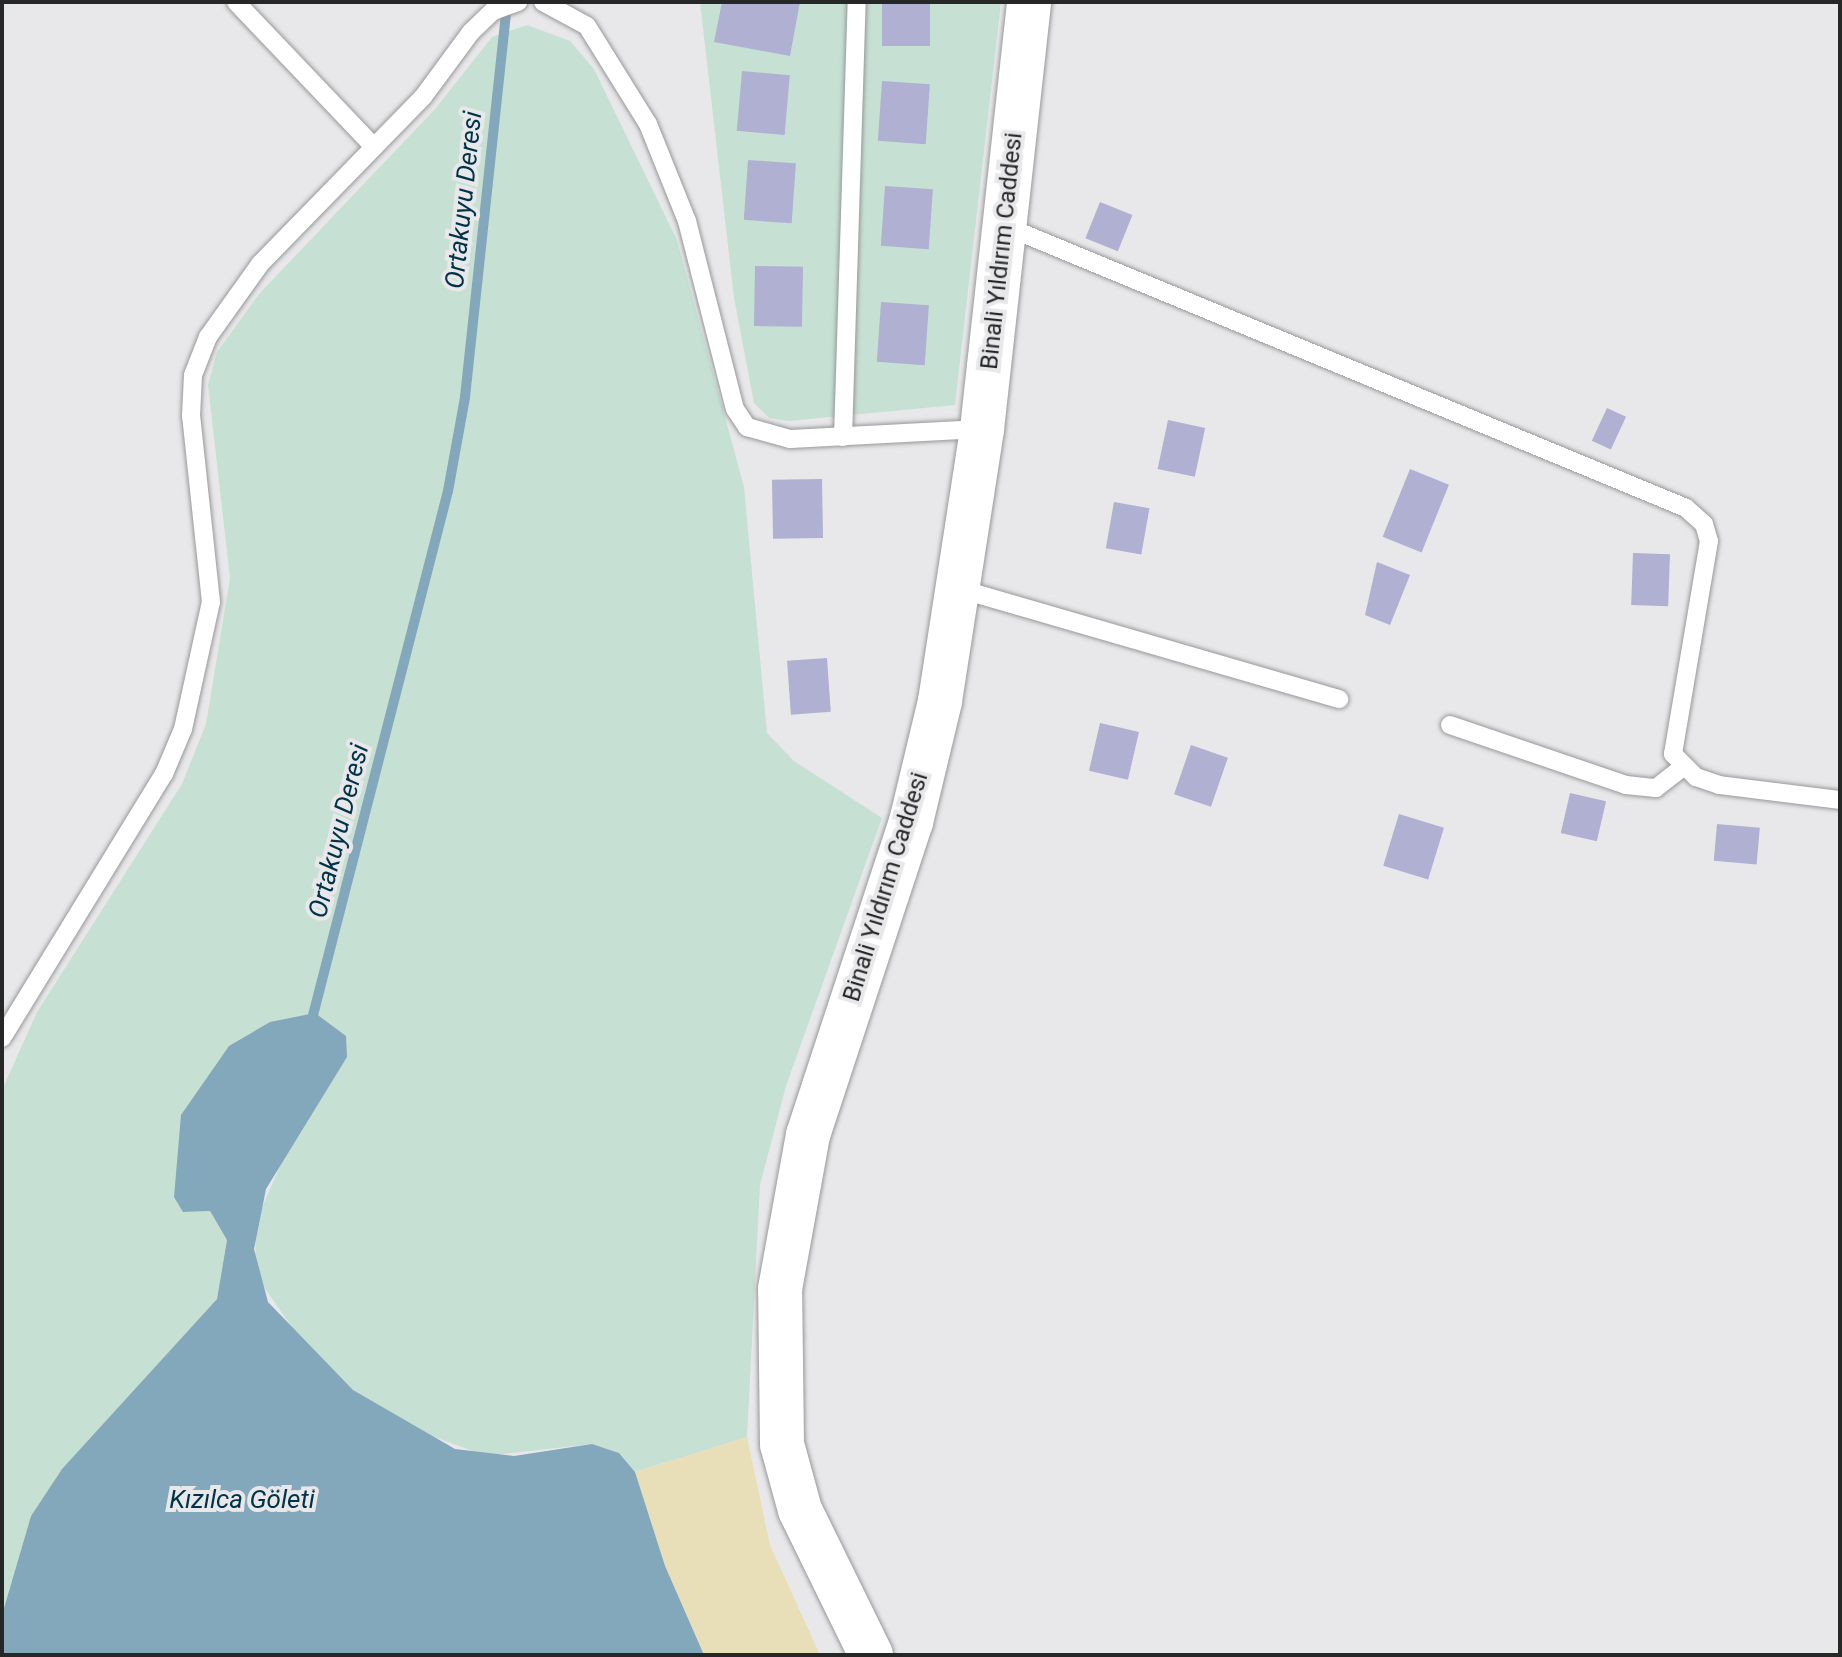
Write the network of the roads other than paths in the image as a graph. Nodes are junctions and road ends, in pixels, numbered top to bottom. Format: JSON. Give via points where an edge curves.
{"nodes":[{"id":1,"x":236,"y":2,"type":"edge"},
{"id":2,"x":518,"y":2,"type":"edge"},
{"id":3,"x":543,"y":2,"type":"edge"},
{"id":4,"x":581,"y":2,"type":"edge"},
{"id":5,"x":857,"y":2,"type":"edge"},
{"id":6,"x":1029,"y":2,"type":"edge"},
{"id":7,"x":587,"y":26,"type":"junction"},
{"id":8,"x":374,"y":147,"type":"junction"},
{"id":9,"x":1005,"y":226,"type":"junction"},
{"id":10,"x":982,"y":429,"type":"junction"},
{"id":11,"x":843,"y":437,"type":"junction"},
{"id":12,"x":960,"y":589,"type":"junction"},
{"id":13,"x":1339,"y":699,"type":"dead end"},
{"id":14,"x":1450,"y":725,"type":"dead end"},
{"id":15,"x":1683,"y":767,"type":"junction"},
{"id":16,"x":1840,"y":800,"type":"edge"},
{"id":17,"x":2,"y":1038,"type":"edge"},
{"id":18,"x":871,"y":1655,"type":"edge"}],
"edges":[{"from":1,"to":8,"type":"lane"},
{"from":2,"to":8,"type":"lane","via":[[493,11],[471,32]]},
{"from":3,"to":7,"type":"lane"},
{"from":4,"to":7,"type":"lane"},
{"from":5,"to":11,"type":"lane"},
{"from":6,"to":9,"type":"street","name":"Binali Yıldırım Caddesi"},
{"from":7,"to":11,"type":"lane","via":[[648,124],[687,221],[735,409],[763,437]]},
{"from":8,"to":17,"type":"lane","via":[[260,264],[208,337],[193,375],[191,416],[211,602],[183,729],[164,774]]},
{"from":9,"to":10,"type":"street","name":"Binali Yıldırım Caddesi"},
{"from":9,"to":15,"type":"lane","via":[[1686,508],[1709,541],[1673,740]]},
{"from":10,"to":11,"type":"lane"},
{"from":10,"to":12,"type":"street","name":"Binali Yıldırım Caddesi"},
{"from":12,"to":13,"type":"lane"},
{"from":12,"to":18,"type":"street","name":"Binali Yıldırım Caddesi","via":[[911,822],[808,1135],[780,1289],[782,1444],[800,1510]]},
{"from":14,"to":15,"type":"lane","via":[[1626,785],[1656,788]]},
{"from":15,"to":16,"type":"lane","via":[[1719,785]]}]}
